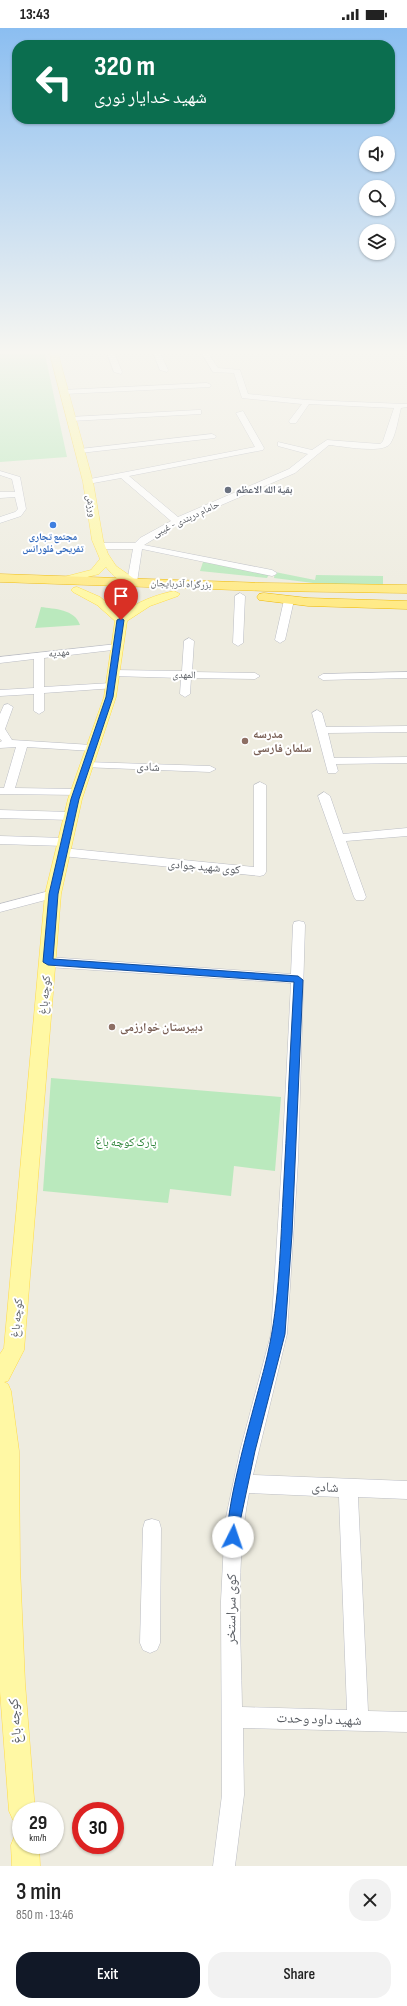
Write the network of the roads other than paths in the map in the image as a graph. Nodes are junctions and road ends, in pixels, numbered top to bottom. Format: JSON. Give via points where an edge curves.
{"nodes":[{"id":1,"x":76,"y":436,"type":"edge"},
{"id":2,"x":212,"y":436,"type":"dead end"},
{"id":3,"x":253,"y":436,"type":"edge"},
{"id":4,"x":390,"y":436,"type":"edge"},
{"id":5,"x":281,"y":444,"type":"dead end"},
{"id":6,"x":80,"y":451,"type":"junction"},
{"id":7,"x":313,"y":453,"type":"junction"},
{"id":8,"x":0,"y":473,"type":"edge"},
{"id":9,"x":123,"y":475,"type":"junction"},
{"id":10,"x":88,"y":482,"type":"junction"},
{"id":11,"x":20,"y":494,"type":"junction"},
{"id":12,"x":0,"y":495,"type":"edge"},
{"id":13,"x":0,"y":520,"type":"edge"},
{"id":14,"x":177,"y":521,"type":"junction"},
{"id":15,"x":99,"y":546,"type":"junction"},
{"id":16,"x":138,"y":546,"type":"junction"},
{"id":17,"x":106,"y":560,"type":"junction"},
{"id":18,"x":272,"y":572,"type":"dead end"},
{"id":19,"x":0,"y":578,"type":"edge"},
{"id":20,"x":64,"y":580,"type":"junction"},
{"id":21,"x":132,"y":582,"type":"junction"},
{"id":22,"x":0,"y":588,"type":"edge"},
{"id":23,"x":407,"y":589,"type":"edge"},
{"id":24,"x":77,"y":590,"type":"junction"},
{"id":25,"x":263,"y":592,"type":"junction"},
{"id":26,"x":174,"y":594,"type":"junction"},
{"id":27,"x":407,"y":594,"type":"edge"},
{"id":28,"x":240,"y":596,"type":"junction"},
{"id":29,"x":407,"y":599,"type":"edge"},
{"id":30,"x":288,"y":600,"type":"junction"},
{"id":31,"x":407,"y":605,"type":"edge"},
{"id":32,"x":121,"y":620,"type":"junction"},
{"id":33,"x":280,"y":640,"type":"dead end"},
{"id":34,"x":189,"y":641,"type":"dead end"},
{"id":35,"x":238,"y":643,"type":"dead end"},
{"id":36,"x":117,"y":647,"type":"junction"},
{"id":37,"x":40,"y":655,"type":"junction"},
{"id":38,"x":0,"y":660,"type":"edge"},
{"id":39,"x":186,"y":675,"type":"junction"},
{"id":40,"x":407,"y":675,"type":"edge"},
{"id":41,"x":255,"y":676,"type":"dead end"},
{"id":42,"x":323,"y":677,"type":"dead end"},
{"id":43,"x":112,"y":680,"type":"junction"},
{"id":44,"x":40,"y":691,"type":"junction"},
{"id":45,"x":0,"y":693,"type":"edge"},
{"id":46,"x":185,"y":694,"type":"dead end"},
{"id":47,"x":8,"y":707,"type":"dead end"},
{"id":48,"x":39,"y":711,"type":"dead end"},
{"id":49,"x":317,"y":713,"type":"dead end"},
{"id":50,"x":407,"y":728,"type":"edge"},
{"id":51,"x":0,"y":729,"type":"edge"},
{"id":52,"x":322,"y":730,"type":"junction"},
{"id":53,"x":4,"y":744,"type":"edge"},
{"id":54,"x":22,"y":744,"type":"junction"},
{"id":55,"x":92,"y":748,"type":"junction"},
{"id":56,"x":407,"y":760,"type":"edge"},
{"id":57,"x":86,"y":765,"type":"junction"},
{"id":58,"x":210,"y":769,"type":"dead end"},
{"id":59,"x":260,"y":785,"type":"dead end"},
{"id":60,"x":4,"y":792,"type":"edge"},
{"id":61,"x":77,"y":793,"type":"junction"},
{"id":62,"x":324,"y":796,"type":"dead end"},
{"id":63,"x":0,"y":814,"type":"edge"},
{"id":64,"x":71,"y":816,"type":"junction"},
{"id":65,"x":407,"y":832,"type":"edge"},
{"id":66,"x":339,"y":838,"type":"junction"},
{"id":67,"x":0,"y":840,"type":"edge"},
{"id":68,"x":64,"y":847,"type":"junction"},
{"id":69,"x":53,"y":894,"type":"junction"},
{"id":70,"x":360,"y":897,"type":"dead end"},
{"id":71,"x":0,"y":908,"type":"edge"},
{"id":72,"x":299,"y":924,"type":"dead end"},
{"id":73,"x":48,"y":962,"type":"junction"},
{"id":74,"x":298,"y":980,"type":"junction"},
{"id":75,"x":0,"y":1374,"type":"edge"},
{"id":76,"x":0,"y":1391,"type":"edge"},
{"id":77,"x":242,"y":1484,"type":"junction"},
{"id":78,"x":348,"y":1488,"type":"junction"},
{"id":79,"x":407,"y":1490,"type":"edge"},
{"id":80,"x":152,"y":1528,"type":"dead end"},
{"id":81,"x":150,"y":1643,"type":"dead end"},
{"id":82,"x":7,"y":1712,"type":"edge"},
{"id":83,"x":231,"y":1717,"type":"junction"},
{"id":84,"x":358,"y":1720,"type":"junction"},
{"id":85,"x":407,"y":1722,"type":"edge"},
{"id":86,"x":21,"y":1802,"type":"edge"},
{"id":87,"x":25,"y":1854,"type":"edge"},
{"id":88,"x":26,"y":1866,"type":"edge"},
{"id":89,"x":224,"y":1866,"type":"edge"}],
"edges":[{"from":1,"to":6,"type":"main road","name":"ورزش"},
{"from":2,"to":6,"type":"street"},
{"from":3,"to":9,"type":"street","via":[[260,448]]},
{"from":4,"to":7,"type":"street","name":"حامام دربندی - غیبی","via":[[383,446],[327,442]]},
{"from":5,"to":7,"type":"street"},
{"from":6,"to":10,"type":"main road","name":"ورزش"},
{"from":7,"to":14,"type":"street","name":"حامام دربندی - غیبی","via":[[292,471]]},
{"from":8,"to":11,"type":"street","via":[[16,477]]},
{"from":9,"to":10,"type":"street"},
{"from":9,"to":14,"type":"street"},
{"from":10,"to":15,"type":"main road","name":"ورزش","via":[[95,535]]},
{"from":11,"to":12,"type":"street"},
{"from":11,"to":13,"type":"street","via":[[22,509],[18,514]]},
{"from":14,"to":16,"type":"street","name":"حامام دربندی - غیبی"},
{"from":15,"to":16,"type":"street"},
{"from":15,"to":17,"type":"main road","name":"ورزش"},
{"from":16,"to":18,"type":"street"},
{"from":16,"to":21,"type":"street"},
{"from":17,"to":20,"type":"main road","via":[[95,572]]},
{"from":17,"to":21,"type":"main road","name":"ورزش","via":[[121,577]]},
{"from":19,"to":20,"type":"highway","name":"بزرگراه آذربایجان"},
{"from":20,"to":21,"type":"highway","name":"بزرگراه آذربایجان"},
{"from":21,"to":25,"type":"highway","name":"بزرگراه آذربایجان"},
{"from":22,"to":24,"type":"highway","name":"بزرگراه آذربایجان"},
{"from":23,"to":25,"type":"highway","name":"بزرگراه آذربایجان"},
{"from":24,"to":26,"type":"highway","name":"بزرگراه آذربایجان"},
{"from":24,"to":32,"type":"main road","via":[[97,598]]},
{"from":25,"to":27,"type":"highway","name":"بزرگراه آذربایجان"},
{"from":25,"to":28,"type":"highway","name":"بزرگراه آذربایجان"},
{"from":25,"to":29,"type":"highway","name":"بزرگراه آذربایجان"},
{"from":25,"to":30,"type":"highway","name":"بزرگراه آذربایجان"},
{"from":26,"to":28,"type":"highway","name":"بزرگراه آذربایجان"},
{"from":26,"to":32,"type":"main road","via":[[133,609]]},
{"from":28,"to":35,"type":"street"},
{"from":30,"to":31,"type":"highway","name":"بزرگراه آذربایجان"},
{"from":30,"to":33,"type":"street"},
{"from":32,"to":36,"type":"main road","name":"کوچه باغ"},
{"from":34,"to":39,"type":"street"},
{"from":36,"to":37,"type":"street","name":"مهدیه"},
{"from":36,"to":43,"type":"main road","name":"کوچه باغ"},
{"from":37,"to":38,"type":"street","name":"مهدیه"},
{"from":37,"to":44,"type":"street"},
{"from":39,"to":41,"type":"street","name":"المهدی"},
{"from":39,"to":43,"type":"street","name":"المهدی"},
{"from":39,"to":46,"type":"street"},
{"from":40,"to":42,"type":"street"},
{"from":43,"to":44,"type":"street","name":"المهدی"},
{"from":43,"to":55,"type":"main road","name":"کوچه باغ","via":[[110,697]]},
{"from":44,"to":45,"type":"street","name":"المهدی"},
{"from":44,"to":48,"type":"street"},
{"from":47,"to":51,"type":"street"},
{"from":49,"to":52,"type":"street"},
{"from":50,"to":52,"type":"street"},
{"from":51,"to":53,"type":"street"},
{"from":52,"to":56,"type":"street","via":[[331,766]]},
{"from":53,"to":54,"type":"street"},
{"from":54,"to":55,"type":"street"},
{"from":54,"to":60,"type":"street"},
{"from":55,"to":57,"type":"main road","name":"کوچه باغ"},
{"from":57,"to":58,"type":"street","name":"شادی"},
{"from":57,"to":61,"type":"main road","name":"کوچه باغ"},
{"from":59,"to":68,"type":"street","name":"کوی شهید جوادی","via":[[260,872]]},
{"from":60,"to":61,"type":"street"},
{"from":61,"to":64,"type":"main road","name":"کوچه باغ"},
{"from":62,"to":66,"type":"street"},
{"from":63,"to":64,"type":"street"},
{"from":64,"to":68,"type":"main road","name":"کوچه باغ"},
{"from":65,"to":66,"type":"street"},
{"from":66,"to":70,"type":"street"},
{"from":67,"to":68,"type":"street"},
{"from":68,"to":69,"type":"main road","name":"کوچه باغ"},
{"from":69,"to":71,"type":"street"},
{"from":69,"to":73,"type":"main road","name":"کوچه باغ"},
{"from":72,"to":74,"type":"street","name":"کوی سراستخر"},
{"from":73,"to":74,"type":"street"},
{"from":73,"to":75,"type":"main road","name":"کوچه باغ","via":[[14,1350]]},
{"from":74,"to":77,"type":"street","name":"کوی سراستخر","via":[[287,1234],[279,1334]]},
{"from":76,"to":82,"type":"main road","name":"کوچه باغ","via":[[8,1451]]},
{"from":77,"to":78,"type":"street","name":"شادی"},
{"from":77,"to":83,"type":"street","name":"کوی سراستخر","via":[[234,1522]]},
{"from":78,"to":79,"type":"street","name":"شادی"},
{"from":78,"to":84,"type":"street"},
{"from":80,"to":81,"type":"street"},
{"from":82,"to":86,"type":"main road","name":"کوچه باغ"},
{"from":83,"to":84,"type":"street","name":"شهید داود وحدت"},
{"from":83,"to":89,"type":"street","name":"کوی سراستخر","via":[[233,1795]]},
{"from":84,"to":85,"type":"street","name":"شهید داود وحدت"},
{"from":87,"to":88,"type":"main road"}]}
